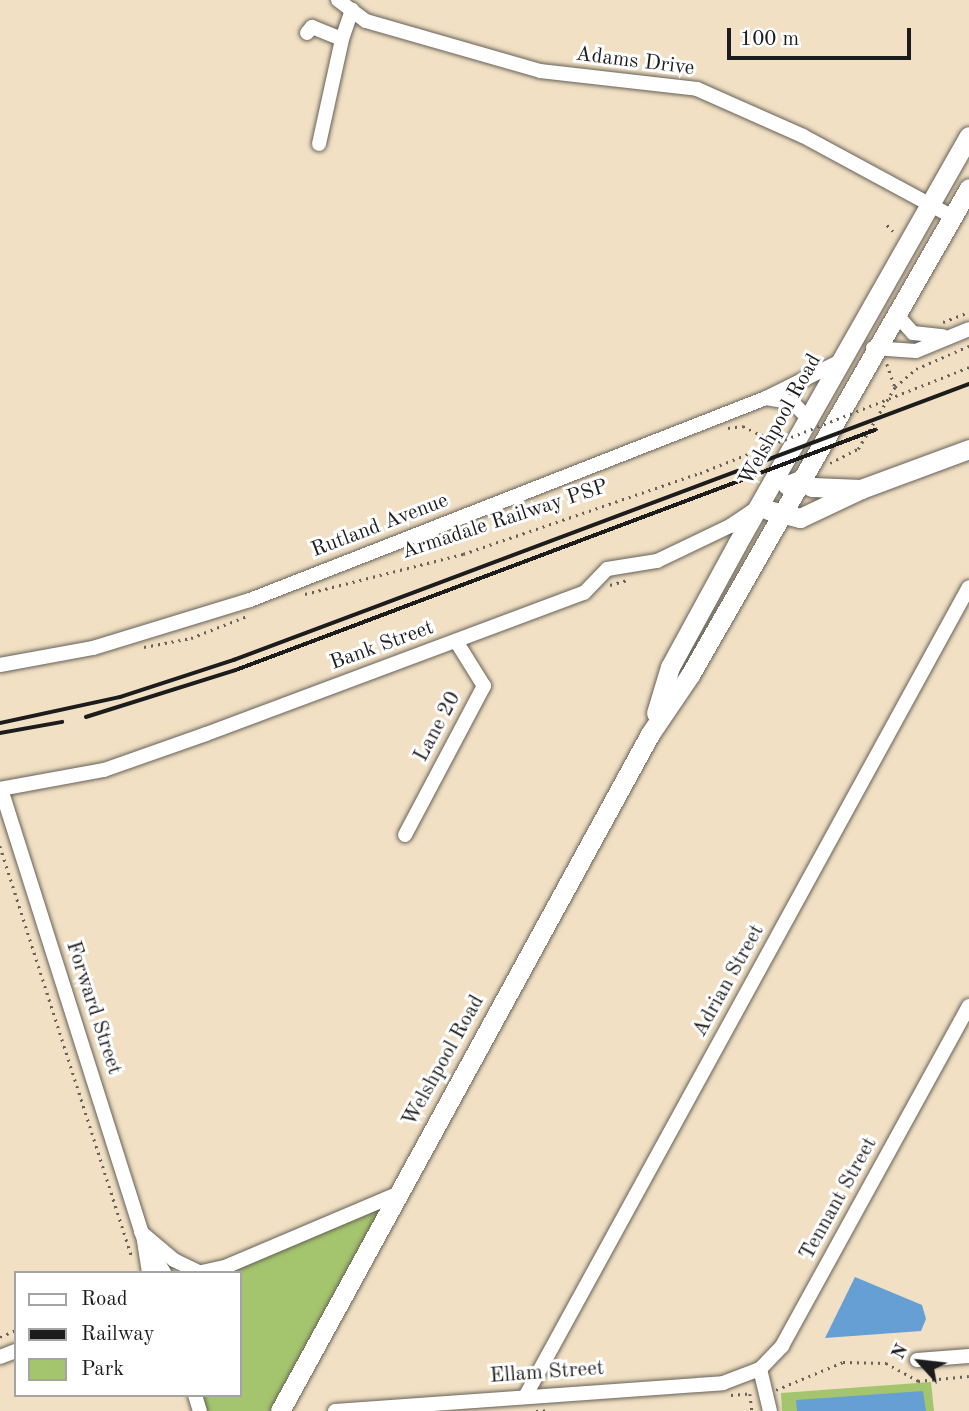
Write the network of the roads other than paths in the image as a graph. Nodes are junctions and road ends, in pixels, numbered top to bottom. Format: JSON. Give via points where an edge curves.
{"nodes":[{"id":1,"x":338,"y":0,"type":"edge"},
{"id":2,"x":352,"y":10,"type":"junction"},
{"id":3,"x":307,"y":33,"type":"dead end"},
{"id":4,"x":342,"y":38,"type":"junction"},
{"id":5,"x":969,"y":135,"type":"edge"},
{"id":6,"x":319,"y":144,"type":"dead end"},
{"id":7,"x":969,"y":188,"type":"edge"},
{"id":8,"x":929,"y":205,"type":"junction"},
{"id":9,"x":953,"y":217,"type":"junction"},
{"id":10,"x":895,"y":313,"type":"junction"},
{"id":11,"x":969,"y":329,"type":"edge"},
{"id":12,"x":951,"y":335,"type":"junction"},
{"id":13,"x":873,"y":348,"type":"junction"},
{"id":14,"x":839,"y":362,"type":"junction"},
{"id":15,"x":766,"y":398,"type":"junction"},
{"id":16,"x":808,"y":418,"type":"junction"},
{"id":17,"x":969,"y":449,"type":"edge"},
{"id":18,"x":798,"y":481,"type":"junction"},
{"id":19,"x":862,"y":489,"type":"junction"},
{"id":20,"x":761,"y":492,"type":"junction"},
{"id":21,"x":779,"y":515,"type":"junction"},
{"id":22,"x":969,"y":587,"type":"edge"},
{"id":23,"x":456,"y":641,"type":"junction"},
{"id":24,"x":0,"y":665,"type":"edge"},
{"id":25,"x":650,"y":734,"type":"junction"},
{"id":26,"x":1,"y":789,"type":"edge"},
{"id":27,"x":405,"y":835,"type":"dead end"},
{"id":28,"x":969,"y":1006,"type":"edge"},
{"id":29,"x":397,"y":1194,"type":"junction"},
{"id":30,"x":143,"y":1237,"type":"junction"},
{"id":31,"x":222,"y":1270,"type":"edge"},
{"id":32,"x":149,"y":1271,"type":"edge"},
{"id":33,"x":163,"y":1271,"type":"edge"},
{"id":34,"x":196,"y":1271,"type":"edge"},
{"id":35,"x":969,"y":1356,"type":"edge"},
{"id":36,"x":916,"y":1360,"type":"dead end"},
{"id":37,"x":760,"y":1369,"type":"junction"},
{"id":38,"x":526,"y":1395,"type":"junction"},
{"id":39,"x":281,"y":1411,"type":"edge"},
{"id":40,"x":335,"y":1411,"type":"edge"},
{"id":41,"x":770,"y":1411,"type":"edge"}],
"edges":[{"from":1,"to":2,"type":"street","name":"Adams Drive"},
{"from":2,"to":4,"type":"street"},
{"from":2,"to":8,"type":"street","name":"Adams Drive","via":[[366,21],[540,71],[697,89],[803,136]]},
{"from":3,"to":4,"type":"street","via":[[313,27]]},
{"from":4,"to":6,"type":"street"},
{"from":5,"to":8,"type":"main road","name":"Welshpool Road"},
{"from":7,"to":9,"type":"main road","name":"Welshpool Road"},
{"from":8,"to":9,"type":"street","name":"Adams Drive"},
{"from":8,"to":14,"type":"main road","name":"Welshpool Road"},
{"from":9,"to":10,"type":"main road","name":"Welshpool Road"},
{"from":10,"to":12,"type":"street","via":[[906,329],[920,336]]},
{"from":10,"to":13,"type":"main road","name":"Welshpool Road"},
{"from":11,"to":12,"type":"street"},
{"from":12,"to":13,"type":"street","via":[[907,353]]},
{"from":13,"to":18,"type":"main road","name":"Welshpool Road"},
{"from":14,"to":15,"type":"street","name":"Rutland Avenue"},
{"from":14,"to":16,"type":"main road","name":"Welshpool Road"},
{"from":15,"to":16,"type":"street","via":[[793,403]]},
{"from":15,"to":24,"type":"street","name":"Rutland Avenue","via":[[250,600],[93,648]]},
{"from":16,"to":20,"type":"main road","name":"Welshpool Road"},
{"from":17,"to":19,"type":"main road"},
{"from":18,"to":19,"type":"main road","via":[[812,487]]},
{"from":18,"to":20,"type":"main road"},
{"from":18,"to":21,"type":"main road","name":"Welshpool Road"},
{"from":19,"to":21,"type":"main road","via":[[800,518]]},
{"from":20,"to":21,"type":"main road"},
{"from":20,"to":23,"type":"street","name":"Bank Street","via":[[730,526],[657,561],[607,569],[584,593]]},
{"from":20,"to":25,"type":"main road","name":"Welshpool Road","via":[[670,667]]},
{"from":21,"to":25,"type":"main road","name":"Welshpool Road","via":[[690,675]]},
{"from":22,"to":38,"type":"street","name":"Adrian Street"},
{"from":23,"to":26,"type":"street","name":"Bank Street","via":[[134,761]]},
{"from":23,"to":27,"type":"street","name":"Lane 20","via":[[484,686]]},
{"from":25,"to":29,"type":"main road","name":"Welshpool Road"},
{"from":26,"to":30,"type":"street","name":"Forward Street"},
{"from":28,"to":37,"type":"street","name":"Tennant Street","via":[[782,1346]]},
{"from":29,"to":31,"type":"street"},
{"from":29,"to":39,"type":"main road","name":"Welshpool Road"},
{"from":30,"to":32,"type":"street","name":"Forward Street"},
{"from":30,"to":33,"type":"street","name":"Forward Street"},
{"from":30,"to":34,"type":"street"},
{"from":35,"to":36,"type":"street"},
{"from":37,"to":38,"type":"street","name":"Ellam Street","via":[[723,1383]]},
{"from":37,"to":41,"type":"street"},
{"from":38,"to":40,"type":"street","name":"Ellam Street"}]}
